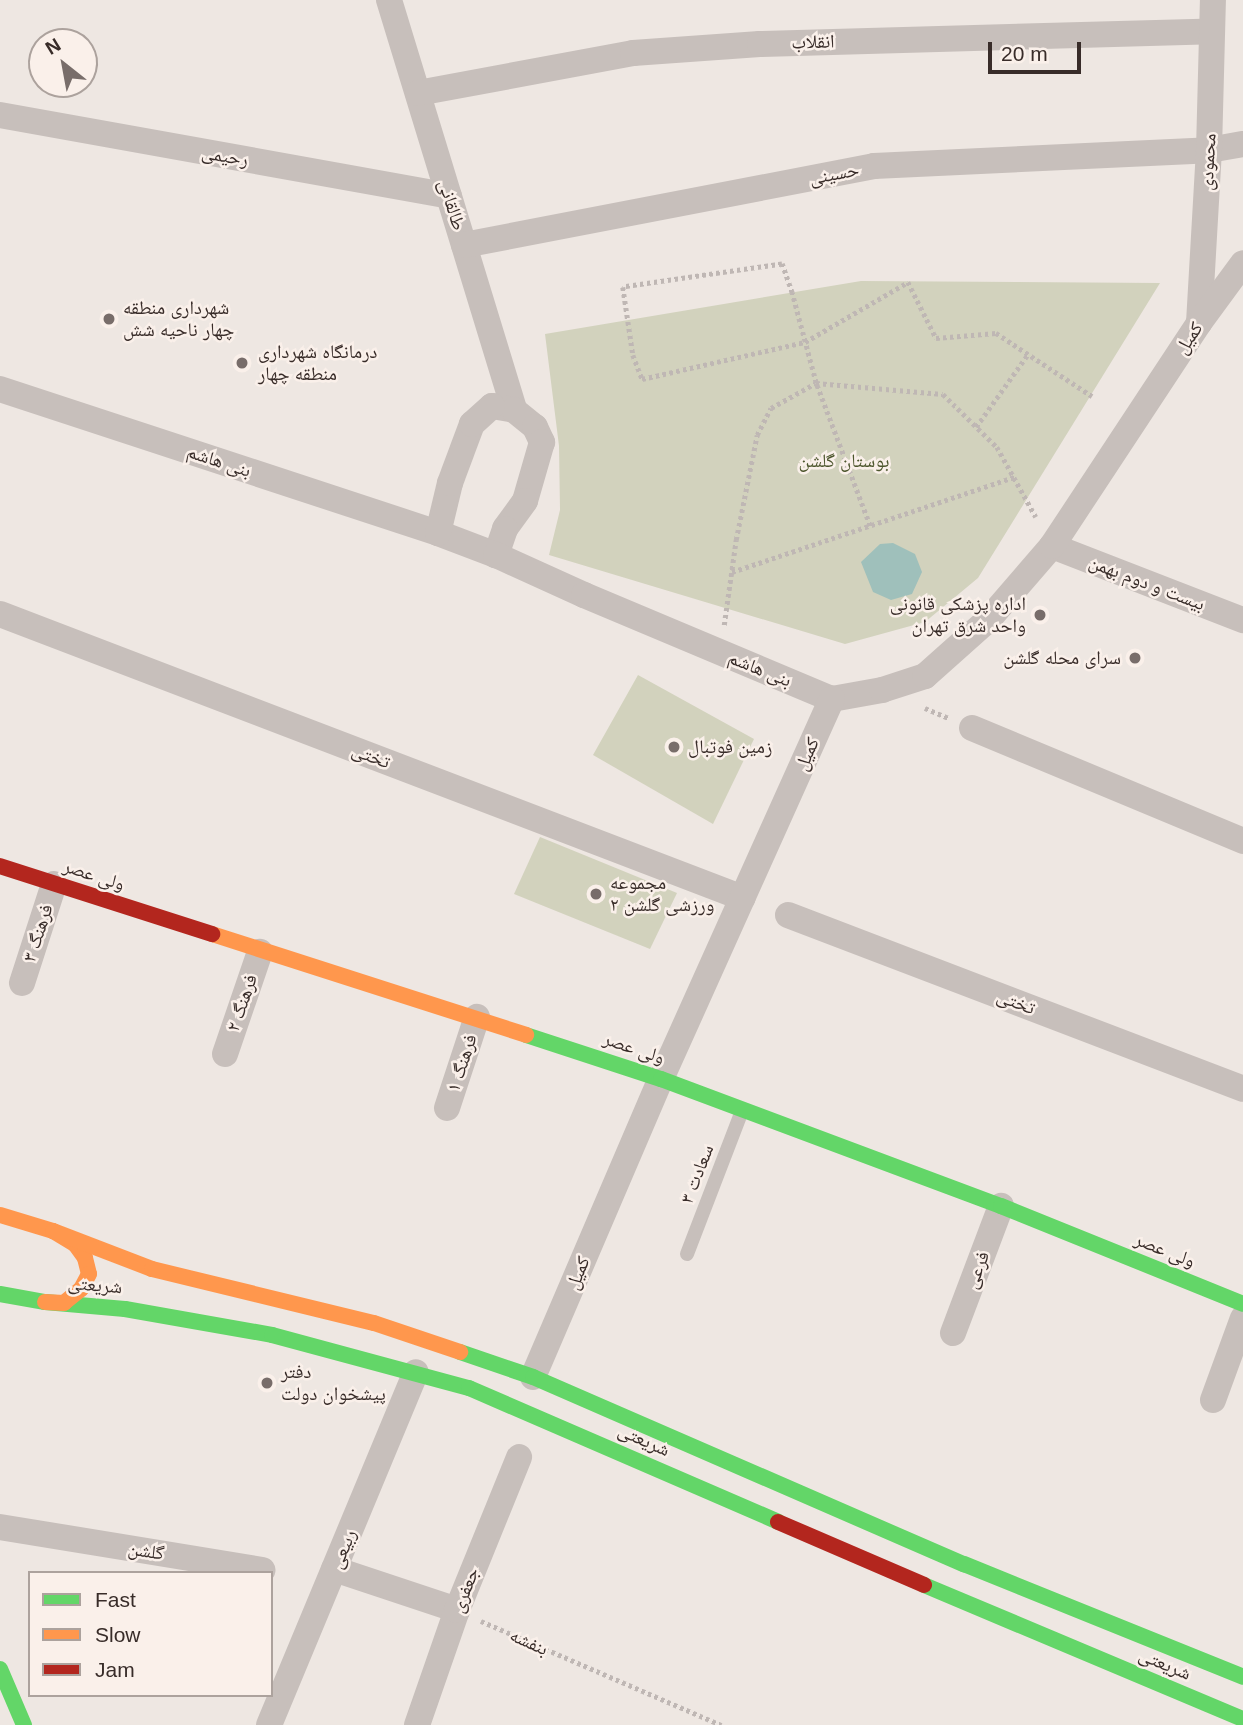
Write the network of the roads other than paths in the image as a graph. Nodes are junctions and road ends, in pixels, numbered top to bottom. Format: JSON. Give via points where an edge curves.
{"nodes":[{"id":1,"x":389,"y":0,"type":"edge"},
{"id":2,"x":1213,"y":0,"type":"edge"},
{"id":3,"x":1212,"y":31,"type":"junction"},
{"id":4,"x":418,"y":93,"type":"junction"},
{"id":5,"x":0,"y":115,"type":"edge"},
{"id":6,"x":1243,"y":145,"type":"edge"},
{"id":7,"x":1209,"y":150,"type":"junction"},
{"id":8,"x":449,"y":196,"type":"junction"},
{"id":9,"x":464,"y":245,"type":"junction"},
{"id":10,"x":1243,"y":263,"type":"edge"},
{"id":11,"x":1199,"y":323,"type":"junction"},
{"id":12,"x":0,"y":389,"type":"edge"},
{"id":13,"x":514,"y":410,"type":"junction"},
{"id":14,"x":438,"y":533,"type":"junction"},
{"id":15,"x":1052,"y":546,"type":"junction"},
{"id":16,"x":496,"y":555,"type":"junction"},
{"id":17,"x":0,"y":614,"type":"edge"},
{"id":18,"x":1243,"y":620,"type":"edge"},
{"id":19,"x":832,"y":699,"type":"junction"},
{"id":20,"x":972,"y":728,"type":"dead end"},
{"id":21,"x":1243,"y":841,"type":"edge"},
{"id":22,"x":0,"y":866,"type":"edge"},
{"id":23,"x":54,"y":884,"type":"junction"},
{"id":24,"x":743,"y":898,"type":"junction"},
{"id":25,"x":788,"y":915,"type":"dead end"},
{"id":26,"x":260,"y":952,"type":"junction"},
{"id":27,"x":22,"y":983,"type":"dead end"},
{"id":28,"x":477,"y":1017,"type":"junction"},
{"id":29,"x":225,"y":1054,"type":"dead end"},
{"id":30,"x":661,"y":1079,"type":"junction"},
{"id":31,"x":1243,"y":1089,"type":"edge"},
{"id":32,"x":447,"y":1108,"type":"dead end"},
{"id":33,"x":743,"y":1109,"type":"junction"},
{"id":34,"x":1001,"y":1206,"type":"junction"},
{"id":35,"x":0,"y":1215,"type":"edge"},
{"id":36,"x":53,"y":1231,"type":"junction"},
{"id":37,"x":687,"y":1254,"type":"dead end"},
{"id":38,"x":0,"y":1294,"type":"edge"},
{"id":39,"x":46,"y":1302,"type":"junction"},
{"id":40,"x":1243,"y":1304,"type":"edge"},
{"id":41,"x":1243,"y":1318,"type":"edge"},
{"id":42,"x":953,"y":1333,"type":"dead end"},
{"id":43,"x":416,"y":1372,"type":"junction"},
{"id":44,"x":533,"y":1377,"type":"junction"},
{"id":45,"x":1213,"y":1400,"type":"dead end"},
{"id":46,"x":519,"y":1457,"type":"dead end"},
{"id":47,"x":0,"y":1527,"type":"edge"},
{"id":48,"x":334,"y":1569,"type":"junction"},
{"id":49,"x":262,"y":1570,"type":"dead end"},
{"id":50,"x":457,"y":1610,"type":"junction"},
{"id":51,"x":0,"y":1669,"type":"edge"},
{"id":52,"x":1243,"y":1677,"type":"edge"},
{"id":53,"x":1243,"y":1719,"type":"edge"},
{"id":54,"x":24,"y":1725,"type":"edge"},
{"id":55,"x":269,"y":1725,"type":"edge"},
{"id":56,"x":417,"y":1725,"type":"edge"}],
"edges":[{"from":1,"to":4,"type":"street","name":"طالقانی"},
{"from":2,"to":3,"type":"street","name":"محمودی"},
{"from":3,"to":4,"type":"street","name":"انقلاب","via":[[774,43],[633,53]]},
{"from":3,"to":7,"type":"street","name":"محمودی"},
{"from":4,"to":8,"type":"street","name":"طالقانی"},
{"from":5,"to":8,"type":"street","name":"رحیمی"},
{"from":6,"to":7,"type":"street","name":"حسینی"},
{"from":7,"to":9,"type":"street","name":"حسینی","via":[[874,166]]},
{"from":7,"to":11,"type":"street","name":"محمودی"},
{"from":8,"to":9,"type":"street","name":"طالقانی"},
{"from":9,"to":13,"type":"street","name":"طالقانی"},
{"from":10,"to":11,"type":"street","name":"کمیل"},
{"from":11,"to":15,"type":"street","name":"کمیل"},
{"from":12,"to":14,"type":"street","name":"بنی هاشم"},
{"from":13,"to":14,"type":"street","via":[[492,406],[472,424]]},
{"from":13,"to":16,"type":"street","via":[[535,427],[542,442],[525,501],[505,530]]},
{"from":14,"to":16,"type":"street","name":"بنی هاشم"},
{"from":15,"to":18,"type":"street","name":"بیست و دوم بهمن"},
{"from":15,"to":19,"type":"street","name":"کمیل","via":[[989,620],[925,676]]},
{"from":16,"to":19,"type":"street","name":"بنی هاشم"},
{"from":17,"to":24,"type":"street","name":"تختی"},
{"from":19,"to":24,"type":"street","name":"کمیل"},
{"from":20,"to":21,"type":"street"},
{"from":22,"to":23,"type":"main road","name":"ولی عصر"},
{"from":23,"to":26,"type":"main road","name":"ولی عصر"},
{"from":23,"to":27,"type":"street","name":"فرهنگ ۳"},
{"from":24,"to":30,"type":"street","name":"کمیل"},
{"from":25,"to":31,"type":"street","name":"تختی"},
{"from":26,"to":28,"type":"main road","name":"ولی عصر"},
{"from":26,"to":29,"type":"street","name":"فرهنگ ۲"},
{"from":28,"to":30,"type":"main road","name":"ولی عصر"},
{"from":28,"to":32,"type":"street","name":"فرهنگ ۱"},
{"from":30,"to":33,"type":"main road","name":"ولی عصر"},
{"from":30,"to":44,"type":"street","name":"کمیل"},
{"from":33,"to":34,"type":"main road","name":"ولی عصر"},
{"from":33,"to":37,"type":"lane","name":"سعادت ۳"},
{"from":34,"to":40,"type":"main road","name":"ولی عصر"},
{"from":34,"to":42,"type":"street","name":"فرعی"},
{"from":35,"to":36,"type":"main road","name":"شریعتی"},
{"from":36,"to":39,"type":"main road","via":[[75,1244],[86,1258],[89,1274],[81,1289],[64,1303]]},
{"from":36,"to":44,"type":"main road","name":"شریعتی","via":[[152,1269],[374,1323]]},
{"from":38,"to":39,"type":"main road","name":"شریعتی"},
{"from":39,"to":43,"type":"main road","name":"شریعتی","via":[[125,1309],[272,1335]]},
{"from":41,"to":45,"type":"street"},
{"from":43,"to":48,"type":"street","name":"ربیعی"},
{"from":43,"to":53,"type":"main road","name":"شریعتی","via":[[531,1414]]},
{"from":44,"to":52,"type":"main road","name":"شریعتی","via":[[964,1564]]},
{"from":46,"to":50,"type":"street","name":"جعفری"},
{"from":47,"to":49,"type":"street","name":"گلشن"},
{"from":48,"to":50,"type":"street"},
{"from":48,"to":55,"type":"street","name":"ربیعی"},
{"from":50,"to":56,"type":"street","name":"جعفری"},
{"from":51,"to":54,"type":"main road"}]}
